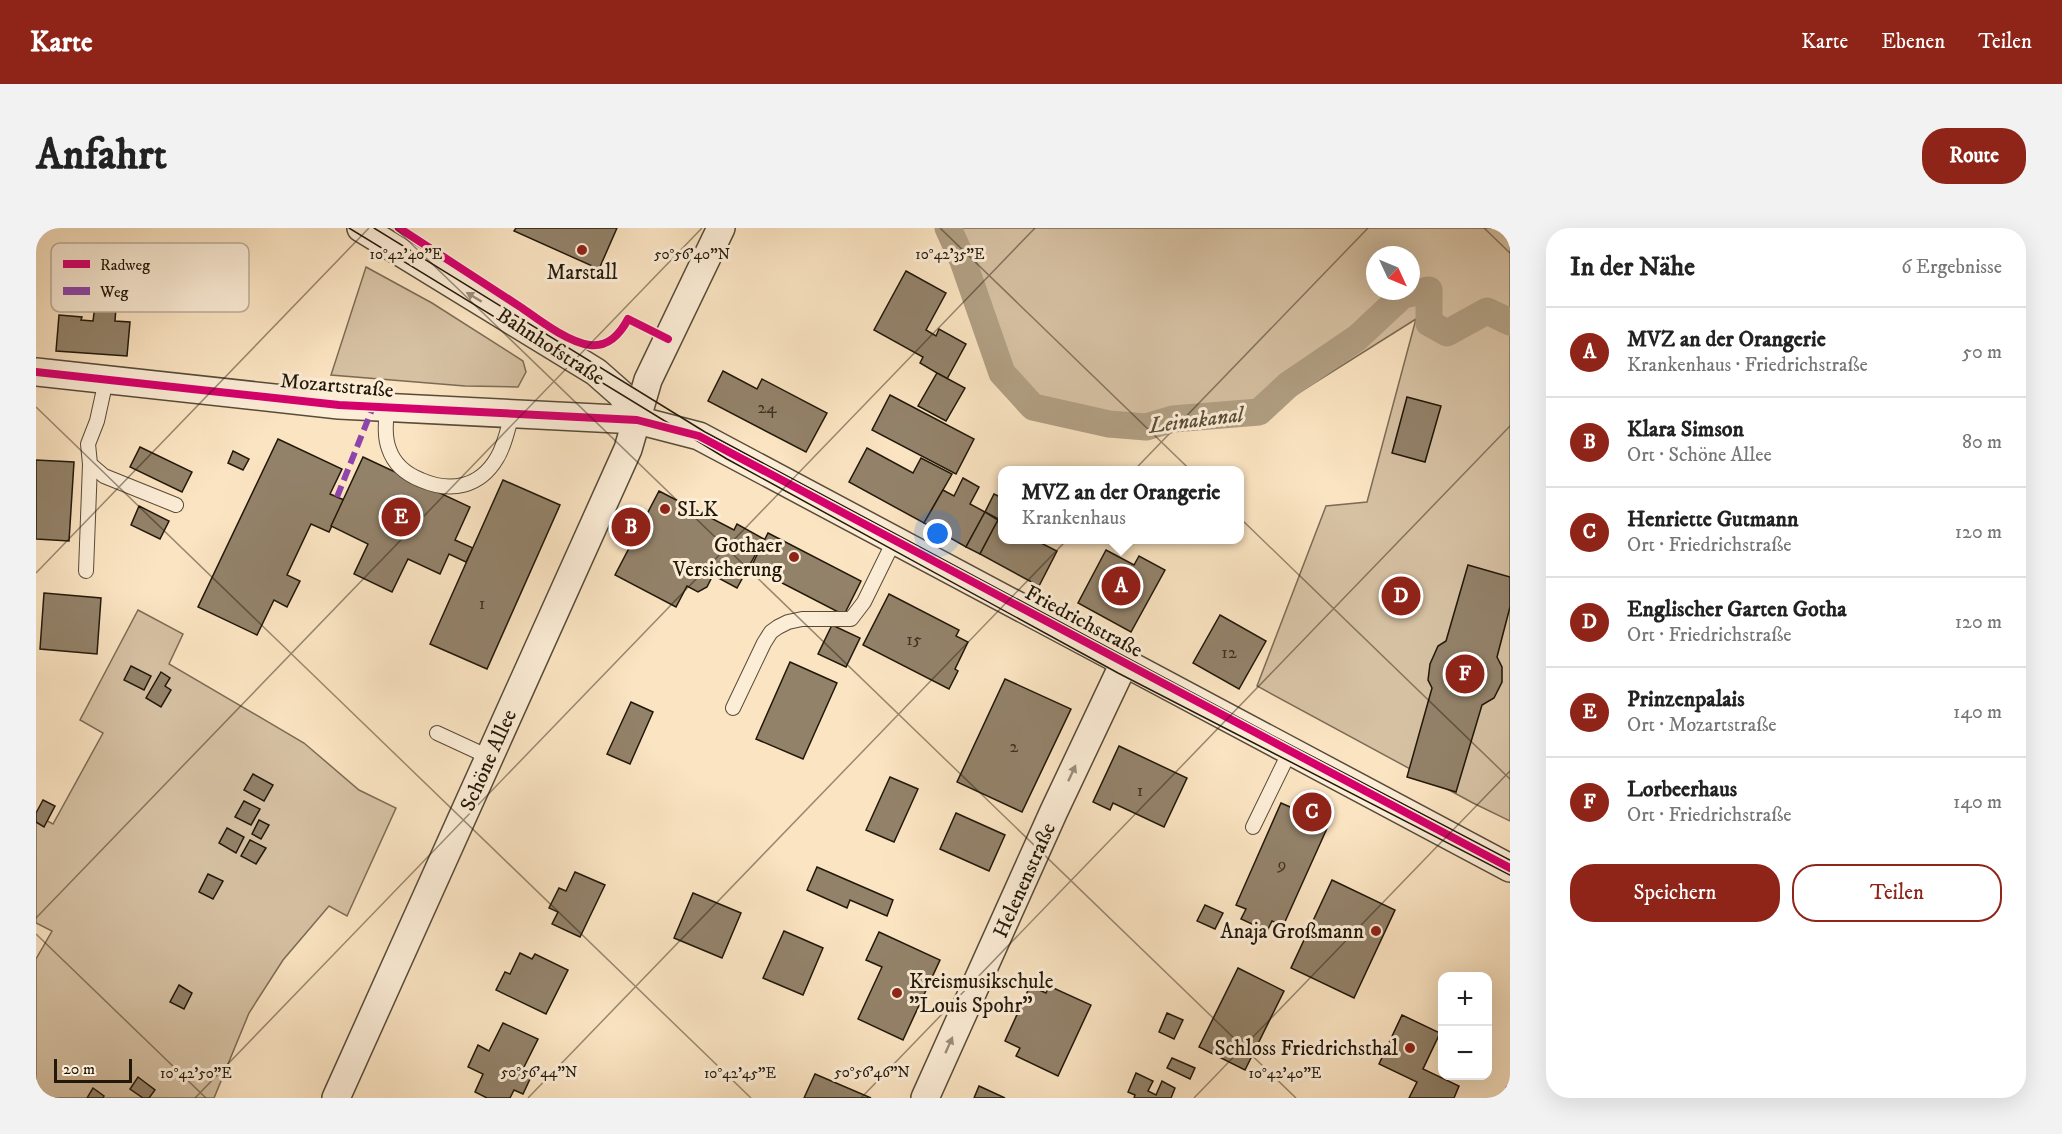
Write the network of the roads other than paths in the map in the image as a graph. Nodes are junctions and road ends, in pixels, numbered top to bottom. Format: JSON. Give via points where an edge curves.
{"nodes":[{"id":1,"x":361,"y":228,"type":"edge"},
{"id":2,"x":722,"y":228,"type":"edge"},
{"id":3,"x":36,"y":372,"type":"edge"},
{"id":4,"x":106,"y":380,"type":"junction"},
{"id":5,"x":387,"y":408,"type":"junction"},
{"id":6,"x":512,"y":414,"type":"junction"},
{"id":7,"x":637,"y":420,"type":"junction"},
{"id":8,"x":90,"y":464,"type":"junction"},
{"id":9,"x":176,"y":505,"type":"dead end"},
{"id":10,"x":894,"y":541,"type":"junction"},
{"id":11,"x":86,"y":571,"type":"dead end"},
{"id":12,"x":1124,"y":663,"type":"junction"},
{"id":13,"x":733,"y":708,"type":"dead end"},
{"id":14,"x":437,"y":733,"type":"dead end"},
{"id":15,"x":1290,"y":751,"type":"junction"},
{"id":16,"x":489,"y":757,"type":"junction"},
{"id":17,"x":1253,"y":826,"type":"dead end"},
{"id":18,"x":1510,"y":868,"type":"edge"},
{"id":19,"x":336,"y":1098,"type":"edge"},
{"id":20,"x":925,"y":1098,"type":"edge"}],
"edges":[{"from":7,"to":1,"type":"street","name":"Bahnhofstraße","one_way":true,"via":[[621,394],[596,372]]},
{"from":2,"to":7,"type":"street","name":"Schöne Allee","via":[[648,380]]},
{"from":3,"to":4,"type":"street","name":"Mozartstraße"},
{"from":4,"to":5,"type":"street","name":"Mozartstraße"},
{"from":4,"to":8,"type":"lane","via":[[88,444]]},
{"from":5,"to":6,"type":"street","name":"Mozartstraße"},
{"from":5,"to":6,"type":"lane","via":[[385,434],[396,464],[415,477],[449,488],[470,483],[497,459]]},
{"from":6,"to":7,"type":"street","name":"Mozartstraße"},
{"from":7,"to":10,"type":"street","name":"Friedrichstraße","via":[[699,436]]},
{"from":7,"to":16,"type":"street","name":"Schöne Allee","via":[[628,449]]},
{"from":8,"to":9,"type":"lane","via":[[104,476]]},
{"from":8,"to":11,"type":"lane"},
{"from":10,"to":12,"type":"street","name":"Friedrichstraße"},
{"from":10,"to":13,"type":"lane","via":[[864,602],[851,619],[802,619],[788,622],[771,633]]},
{"from":12,"to":15,"type":"street","name":"Friedrichstraße"},
{"from":20,"to":12,"type":"street","name":"Helenenstraße","one_way":true},
{"from":14,"to":16,"type":"lane"},
{"from":15,"to":17,"type":"lane"},
{"from":15,"to":18,"type":"street","name":"Friedrichstraße"},
{"from":16,"to":19,"type":"street","name":"Schöne Allee"}]}
